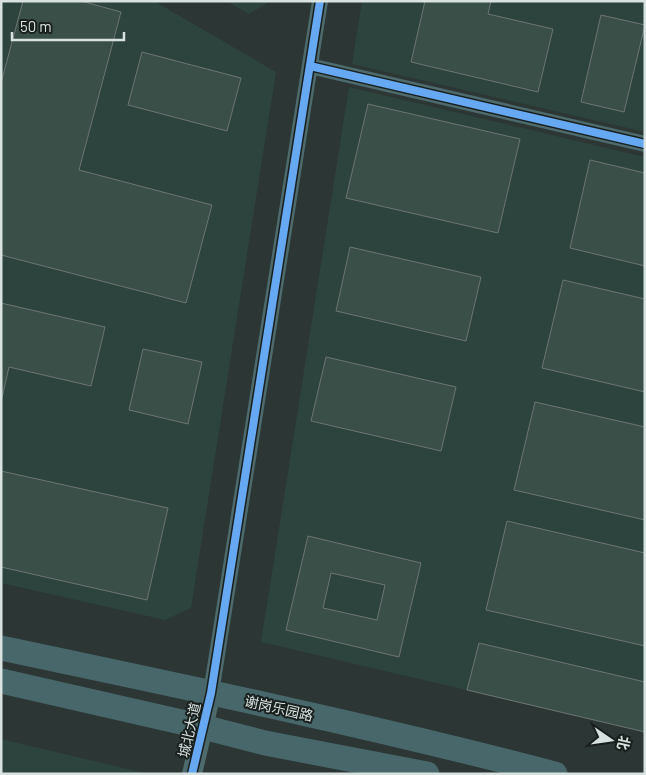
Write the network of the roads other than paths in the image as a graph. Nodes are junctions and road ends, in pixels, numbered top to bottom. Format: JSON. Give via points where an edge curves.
{"nodes":[{"id":1,"x":320,"y":1,"type":"edge"},
{"id":2,"x":310,"y":66,"type":"junction"},
{"id":3,"x":645,"y":144,"type":"edge"},
{"id":4,"x":1,"y":648,"type":"edge"},
{"id":5,"x":1,"y":681,"type":"edge"},
{"id":6,"x":211,"y":692,"type":"junction"},
{"id":7,"x":203,"y":726,"type":"junction"},
{"id":8,"x":192,"y":774,"type":"edge"},
{"id":9,"x":427,"y":774,"type":"edge"},
{"id":10,"x":555,"y":774,"type":"edge"}],
"edges":[{"from":1,"to":2,"type":"street"},
{"from":2,"to":3,"type":"street"},
{"from":2,"to":6,"type":"street"},
{"from":4,"to":6,"type":"main road","name":"谢岗乐园路"},
{"from":5,"to":7,"type":"main road"},
{"from":6,"to":7,"type":"street","name":"城北大道"},
{"from":6,"to":10,"type":"main road","name":"谢岗乐园路"},
{"from":7,"to":8,"type":"street","name":"城北大道"},
{"from":7,"to":9,"type":"main road","via":[[265,743]]}]}
